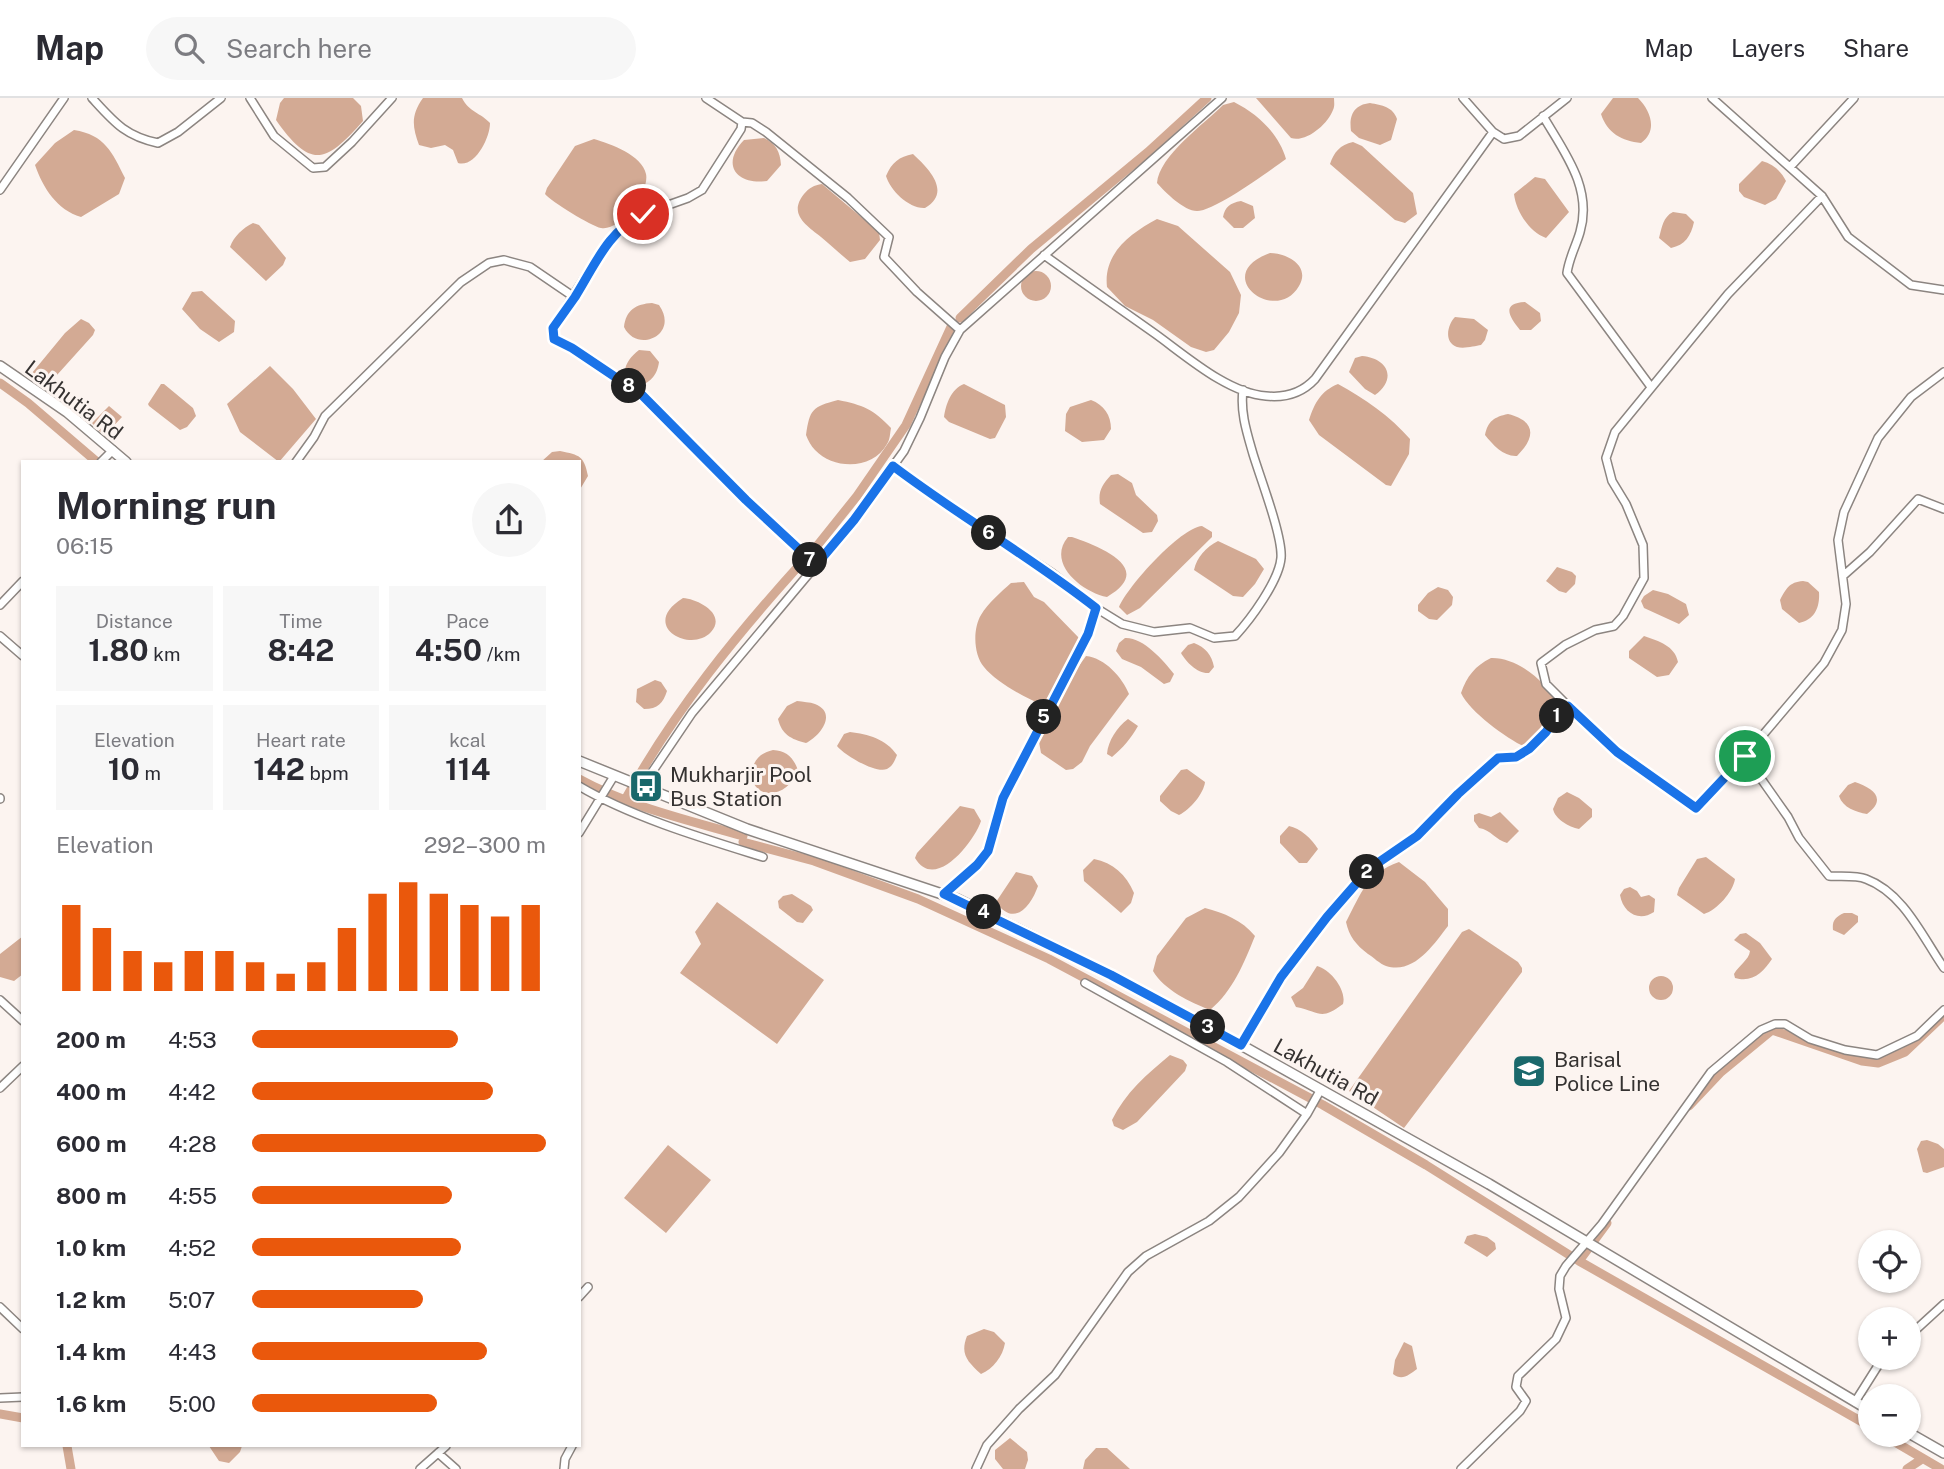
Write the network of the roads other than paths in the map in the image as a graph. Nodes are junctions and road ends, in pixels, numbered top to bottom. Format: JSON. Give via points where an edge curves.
{"nodes":[{"id":1,"x":64,"y":98,"type":"edge"},
{"id":2,"x":92,"y":98,"type":"edge"},
{"id":3,"x":220,"y":98,"type":"edge"},
{"id":4,"x":250,"y":98,"type":"edge"},
{"id":5,"x":392,"y":98,"type":"edge"},
{"id":6,"x":706,"y":98,"type":"edge"},
{"id":7,"x":1222,"y":98,"type":"edge"},
{"id":8,"x":1463,"y":98,"type":"edge"},
{"id":9,"x":1567,"y":98,"type":"edge"},
{"id":10,"x":1712,"y":98,"type":"edge"},
{"id":11,"x":1854,"y":98,"type":"edge"},
{"id":12,"x":1543,"y":116,"type":"junction"},
{"id":13,"x":742,"y":122,"type":"junction"},
{"id":14,"x":1493,"y":132,"type":"junction"},
{"id":15,"x":1790,"y":167,"type":"junction"},
{"id":16,"x":0,"y":190,"type":"edge"},
{"id":17,"x":1822,"y":196,"type":"junction"},
{"id":18,"x":1044,"y":255,"type":"junction"},
{"id":19,"x":1944,"y":290,"type":"edge"},
{"id":20,"x":574,"y":297,"type":"junction"},
{"id":21,"x":960,"y":330,"type":"junction"},
{"id":22,"x":0,"y":366,"type":"edge"},
{"id":23,"x":1944,"y":372,"type":"edge"},
{"id":24,"x":1651,"y":387,"type":"junction"},
{"id":25,"x":1243,"y":390,"type":"junction"},
{"id":26,"x":113,"y":450,"type":"junction"},
{"id":27,"x":103,"y":460,"type":"edge"},
{"id":28,"x":124,"y":460,"type":"edge"},
{"id":29,"x":297,"y":460,"type":"edge"},
{"id":30,"x":893,"y":466,"type":"junction"},
{"id":31,"x":1944,"y":509,"type":"edge"},
{"id":32,"x":816,"y":565,"type":"junction"},
{"id":33,"x":1844,"y":575,"type":"junction"},
{"id":34,"x":21,"y":583,"type":"edge"},
{"id":35,"x":0,"y":605,"type":"edge"},
{"id":36,"x":1096,"y":608,"type":"junction"},
{"id":37,"x":0,"y":636,"type":"edge"},
{"id":38,"x":21,"y":654,"type":"edge"},
{"id":39,"x":1568,"y":706,"type":"junction"},
{"id":40,"x":1745,"y":756,"type":"junction"},
{"id":41,"x":581,"y":762,"type":"edge"},
{"id":42,"x":614,"y":776,"type":"junction"},
{"id":43,"x":581,"y":787,"type":"edge"},
{"id":44,"x":642,"y":787,"type":"junction"},
{"id":45,"x":601,"y":799,"type":"junction"},
{"id":46,"x":581,"y":830,"type":"edge"},
{"id":47,"x":763,"y":857,"type":"dead end"},
{"id":48,"x":944,"y":894,"type":"junction"},
{"id":49,"x":1944,"y":968,"type":"edge"},
{"id":50,"x":1085,"y":983,"type":"dead end"},
{"id":51,"x":0,"y":1000,"type":"edge"},
{"id":52,"x":1944,"y":1010,"type":"edge"},
{"id":53,"x":21,"y":1019,"type":"edge"},
{"id":54,"x":1241,"y":1045,"type":"junction"},
{"id":55,"x":21,"y":1068,"type":"edge"},
{"id":56,"x":0,"y":1088,"type":"edge"},
{"id":57,"x":1321,"y":1089,"type":"junction"},
{"id":58,"x":1307,"y":1114,"type":"junction"},
{"id":59,"x":1586,"y":1242,"type":"junction"},
{"id":60,"x":588,"y":1287,"type":"dead end"},
{"id":61,"x":581,"y":1295,"type":"edge"},
{"id":62,"x":1944,"y":1304,"type":"edge"},
{"id":63,"x":0,"y":1307,"type":"edge"},
{"id":64,"x":1921,"y":1325,"type":"edge"},
{"id":65,"x":21,"y":1327,"type":"edge"},
{"id":66,"x":1875,"y":1370,"type":"edge"},
{"id":67,"x":21,"y":1396,"type":"edge"},
{"id":68,"x":0,"y":1398,"type":"edge"},
{"id":69,"x":1855,"y":1402,"type":"junction"},
{"id":70,"x":1858,"y":1404,"type":"edge"},
{"id":71,"x":1921,"y":1440,"type":"edge"},
{"id":72,"x":445,"y":1447,"type":"edge"},
{"id":73,"x":571,"y":1447,"type":"edge"},
{"id":74,"x":438,"y":1453,"type":"junction"},
{"id":75,"x":1944,"y":1454,"type":"edge"},
{"id":76,"x":421,"y":1469,"type":"edge"},
{"id":77,"x":456,"y":1469,"type":"edge"},
{"id":78,"x":564,"y":1469,"type":"edge"},
{"id":79,"x":976,"y":1469,"type":"edge"},
{"id":80,"x":1461,"y":1469,"type":"edge"}],
"edges":[{"from":1,"to":16,"type":"street"},
{"from":2,"to":3,"type":"street","via":[[122,130],[158,143]]},
{"from":4,"to":5,"type":"street","via":[[274,136],[313,168],[325,167]]},
{"from":6,"to":13,"type":"street"},
{"from":7,"to":18,"type":"street"},
{"from":8,"to":14,"type":"street"},
{"from":9,"to":12,"type":"street"},
{"from":10,"to":15,"type":"street"},
{"from":11,"to":15,"type":"street"},
{"from":12,"to":14,"type":"street","via":[[1519,136],[1504,139]]},
{"from":12,"to":24,"type":"street","via":[[1579,180],[1585,203],[1567,274]]},
{"from":13,"to":20,"type":"street","via":[[702,190],[621,226]]},
{"from":13,"to":21,"type":"street","via":[[766,132],[881,229],[889,237],[884,257],[898,275]]},
{"from":14,"to":25,"type":"street","via":[[1306,389],[1266,396]]},
{"from":15,"to":17,"type":"street"},
{"from":17,"to":19,"type":"street","via":[[1848,237],[1912,285]]},
{"from":17,"to":24,"type":"street","via":[[1728,294]]},
{"from":18,"to":21,"type":"street"},
{"from":18,"to":25,"type":"street","via":[[1212,374]]},
{"from":20,"to":29,"type":"street","via":[[530,267],[504,260],[489,263],[461,282],[325,416]]},
{"from":20,"to":32,"type":"street","via":[[553,328],[554,339],[642,395]]},
{"from":21,"to":30,"type":"street","via":[[910,440]]},
{"from":22,"to":26,"type":"street","name":"Lakhutia Rd"},
{"from":23,"to":33,"type":"street","via":[[1911,397],[1866,461],[1844,512],[1838,540]]},
{"from":24,"to":39,"type":"street","via":[[1615,432],[1606,458],[1643,545],[1644,578],[1614,626],[1565,645],[1541,663],[1546,684]]},
{"from":25,"to":36,"type":"street","via":[[1248,438],[1281,558],[1255,614],[1235,636],[1214,638],[1190,628],[1154,632],[1122,624]]},
{"from":26,"to":27,"type":"street"},
{"from":26,"to":28,"type":"street","name":"Lakhutia Rd"},
{"from":30,"to":32,"type":"street"},
{"from":30,"to":36,"type":"street"},
{"from":31,"to":33,"type":"street","via":[[1917,499]]},
{"from":32,"to":44,"type":"street","via":[[692,713]]},
{"from":33,"to":40,"type":"street","via":[[1842,631],[1824,663]]},
{"from":34,"to":35,"type":"street"},
{"from":36,"to":48,"type":"street","via":[[1088,634],[1003,798],[988,851]]},
{"from":37,"to":38,"type":"street"},
{"from":39,"to":40,"type":"street","via":[[1617,752],[1696,808]]},
{"from":39,"to":54,"type":"street","via":[[1529,749],[1516,757],[1498,758],[1417,836],[1369,869],[1281,977]]},
{"from":40,"to":49,"type":"street","via":[[1829,876],[1865,878],[1882,888],[1900,904]]},
{"from":41,"to":42,"type":"street","name":"Lakhutia Rd"},
{"from":42,"to":44,"type":"street","name":"Lakhutia Rd"},
{"from":42,"to":45,"type":"street"},
{"from":43,"to":45,"type":"street"},
{"from":44,"to":48,"type":"street","name":"Lakhutia Rd","via":[[747,829]]},
{"from":45,"to":46,"type":"street"},
{"from":45,"to":47,"type":"street"},
{"from":48,"to":54,"type":"street","name":"Lakhutia Rd"},
{"from":50,"to":58,"type":"street","via":[[1227,1062]]},
{"from":51,"to":53,"type":"street"},
{"from":52,"to":59,"type":"street","via":[[1917,1036],[1877,1055],[1810,1040],[1785,1024],[1761,1030],[1711,1072]]},
{"from":54,"to":57,"type":"street","name":"Lakhutia Rd"},
{"from":55,"to":56,"type":"street"},
{"from":57,"to":58,"type":"street"},
{"from":57,"to":59,"type":"street","name":"Lakhutia Rd"},
{"from":58,"to":79,"type":"street","via":[[1239,1196],[1209,1221],[1146,1256],[1128,1272],[1055,1375],[987,1445]]},
{"from":59,"to":69,"type":"street","name":"Lakhutia Rd"},
{"from":59,"to":80,"type":"street","via":[[1560,1276],[1566,1318],[1556,1339],[1518,1376],[1516,1387],[1526,1401]]},
{"from":60,"to":61,"type":"street"},
{"from":62,"to":64,"type":"street"},
{"from":63,"to":65,"type":"street"},
{"from":66,"to":69,"type":"street"},
{"from":67,"to":68,"type":"street"},
{"from":69,"to":70,"type":"street","name":"Lakhutia Rd"},
{"from":71,"to":75,"type":"street"},
{"from":72,"to":74,"type":"street"},
{"from":73,"to":78,"type":"street"},
{"from":74,"to":76,"type":"street"},
{"from":74,"to":77,"type":"street"}]}
